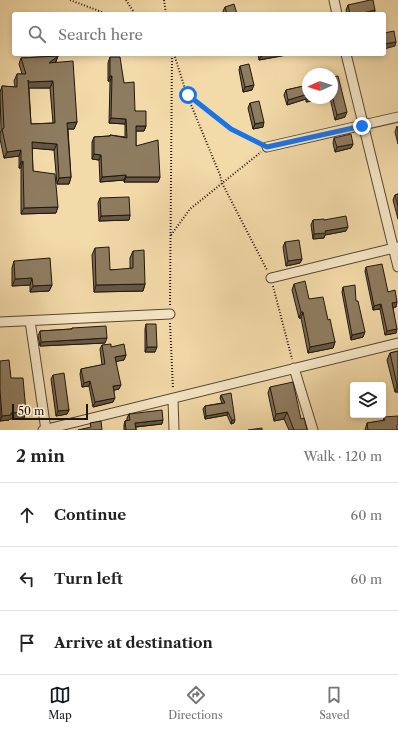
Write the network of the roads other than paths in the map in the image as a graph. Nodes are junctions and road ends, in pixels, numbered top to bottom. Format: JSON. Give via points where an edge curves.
{"nodes":[{"id":1,"x":334,"y":0,"type":"edge"},
{"id":2,"x":337,"y":12,"type":"edge"},
{"id":3,"x":346,"y":56,"type":"edge"},
{"id":4,"x":398,"y":117,"type":"edge"},
{"id":5,"x":362,"y":126,"type":"junction"},
{"id":6,"x":267,"y":147,"type":"road end"},
{"id":7,"x":396,"y":247,"type":"edge"},
{"id":8,"x":398,"y":268,"type":"edge"},
{"id":9,"x":271,"y":278,"type":"road end"},
{"id":10,"x":170,"y":314,"type":"road end"},
{"id":11,"x":0,"y":322,"type":"edge"},
{"id":12,"x":30,"y":322,"type":"junction"},
{"id":13,"x":398,"y":343,"type":"edge"},
{"id":14,"x":294,"y":368,"type":"junction"},
{"id":15,"x":173,"y":399,"type":"junction"},
{"id":16,"x":45,"y":430,"type":"edge"},
{"id":17,"x":174,"y":430,"type":"edge"},
{"id":18,"x":313,"y":430,"type":"edge"}],
"edges":[{"from":1,"to":2,"type":"street"},
{"from":3,"to":5,"type":"street"},
{"from":4,"to":5,"type":"street"},
{"from":5,"to":6,"type":"street"},
{"from":5,"to":7,"type":"street"},
{"from":7,"to":8,"type":"street"},
{"from":7,"to":9,"type":"street"},
{"from":10,"to":12,"type":"street"},
{"from":11,"to":12,"type":"street"},
{"from":12,"to":16,"type":"street"},
{"from":13,"to":14,"type":"street"},
{"from":14,"to":15,"type":"street"},
{"from":14,"to":18,"type":"street"},
{"from":15,"to":16,"type":"street"},
{"from":15,"to":17,"type":"street"}]}
